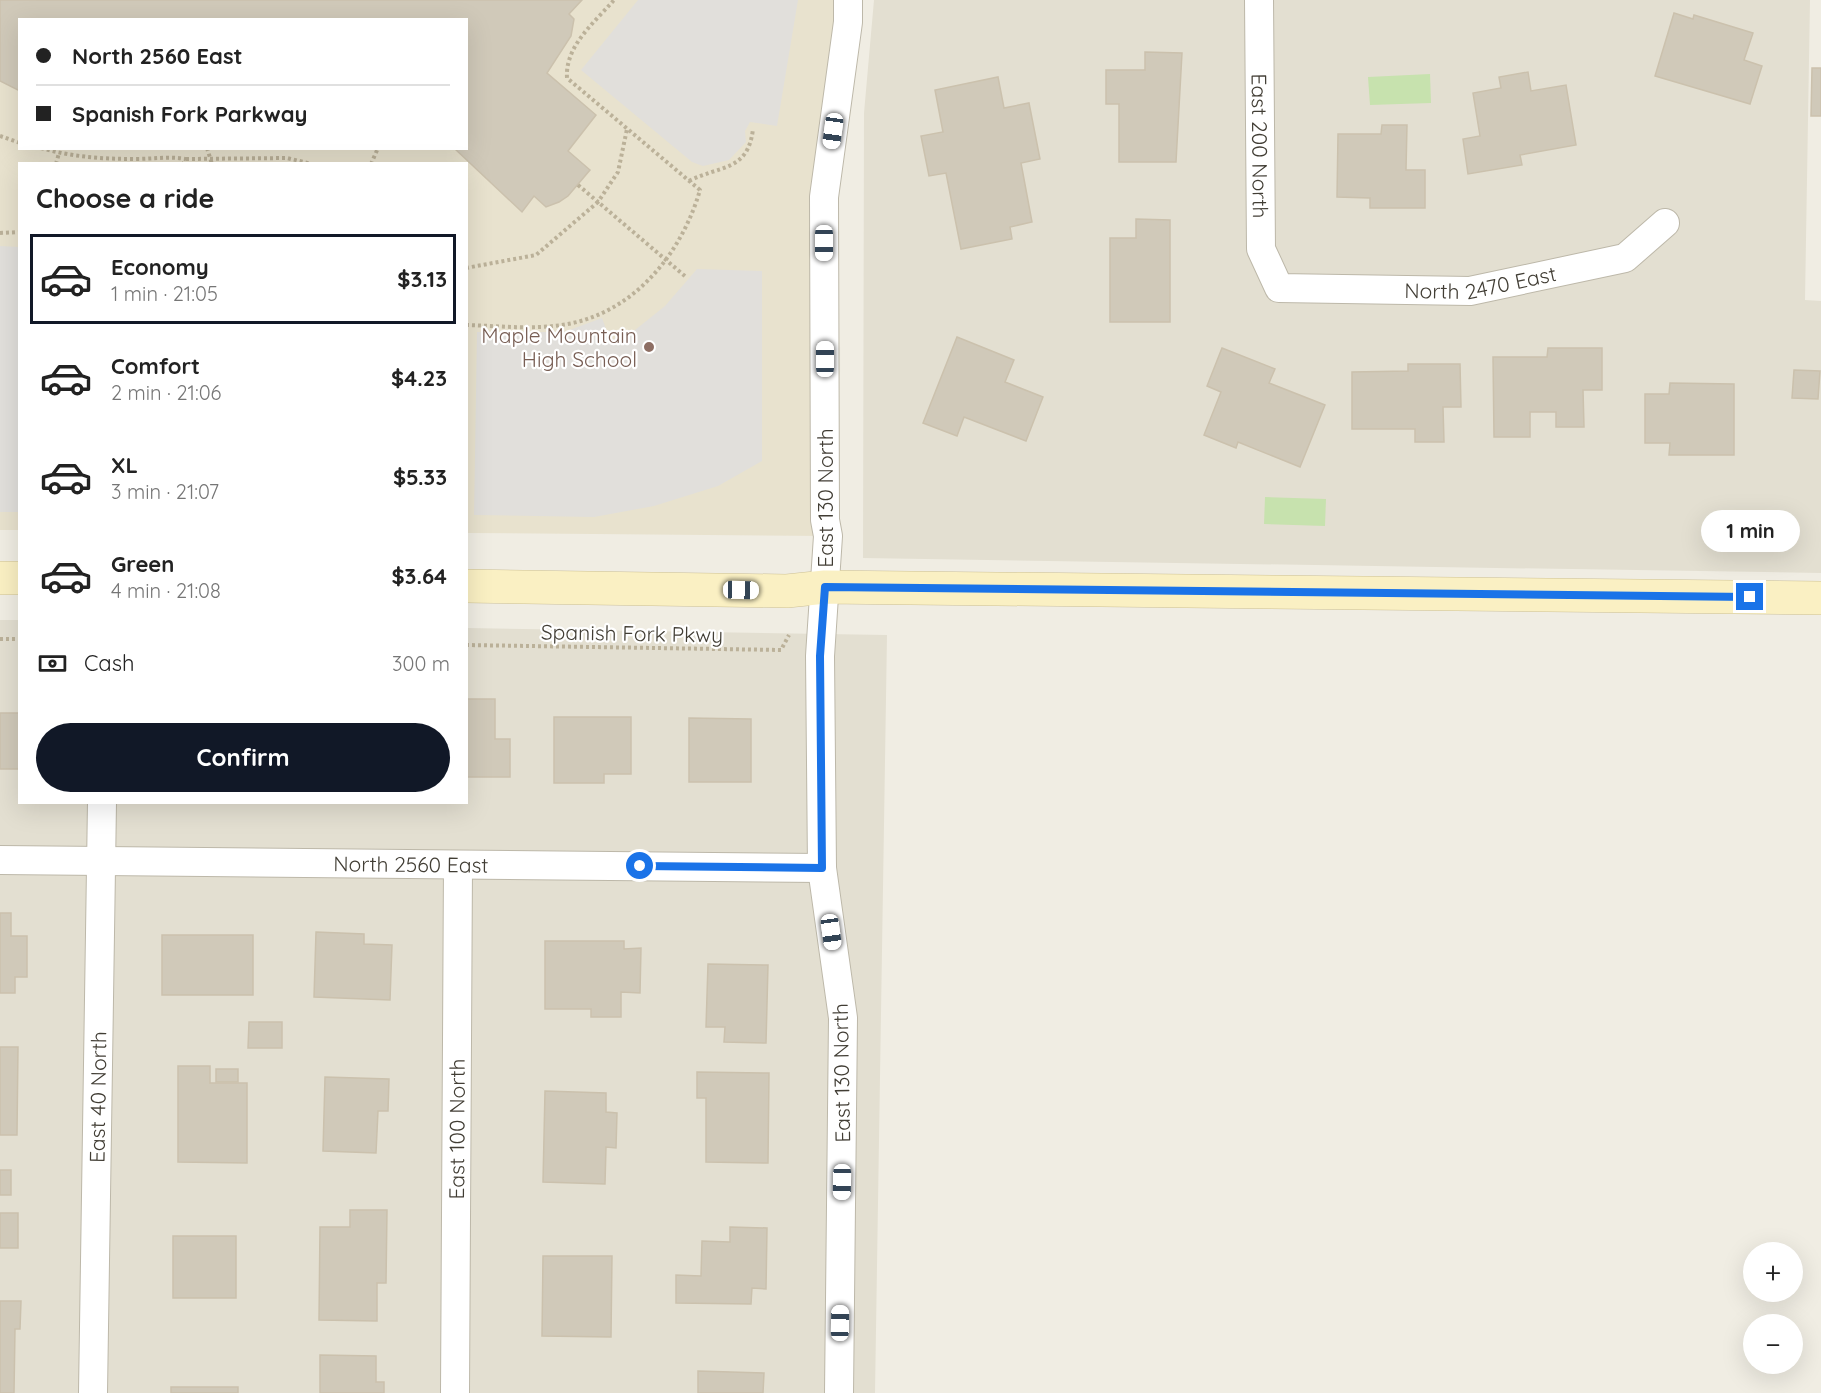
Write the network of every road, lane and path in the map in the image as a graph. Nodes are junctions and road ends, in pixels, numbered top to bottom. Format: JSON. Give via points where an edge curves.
{"nodes":[{"id":1,"x":614,"y":0,"type":"edge"},
{"id":2,"x":849,"y":0,"type":"edge"},
{"id":3,"x":1259,"y":0,"type":"edge"},
{"id":4,"x":627,"y":128,"type":"junction"},
{"id":5,"x":753,"y":129,"type":"dead end"},
{"id":6,"x":0,"y":136,"type":"edge"},
{"id":7,"x":18,"y":142,"type":"edge"},
{"id":8,"x":48,"y":150,"type":"edge"},
{"id":9,"x":207,"y":150,"type":"edge"},
{"id":10,"x":59,"y":153,"type":"junction"},
{"id":11,"x":208,"y":158,"type":"junction"},
{"id":12,"x":184,"y":161,"type":"edge"},
{"id":13,"x":57,"y":162,"type":"edge"},
{"id":14,"x":211,"y":162,"type":"edge"},
{"id":15,"x":304,"y":162,"type":"edge"},
{"id":16,"x":689,"y":181,"type":"junction"},
{"id":17,"x":578,"y":185,"type":"dead end"},
{"id":18,"x":598,"y":202,"type":"junction"},
{"id":19,"x":1665,"y":223,"type":"dead end"},
{"id":20,"x":18,"y":232,"type":"edge"},
{"id":21,"x":0,"y":233,"type":"edge"},
{"id":22,"x":666,"y":261,"type":"junction"},
{"id":23,"x":468,"y":268,"type":"edge"},
{"id":24,"x":686,"y":277,"type":"dead end"},
{"id":25,"x":1279,"y":288,"type":"joint"},
{"id":26,"x":468,"y":325,"type":"edge"},
{"id":27,"x":0,"y":578,"type":"edge"},
{"id":28,"x":18,"y":578,"type":"edge"},
{"id":29,"x":468,"y":586,"type":"edge"},
{"id":30,"x":825,"y":587,"type":"junction"},
{"id":31,"x":1821,"y":597,"type":"edge"},
{"id":32,"x":789,"y":635,"type":"dead end"},
{"id":33,"x":0,"y":639,"type":"edge"},
{"id":34,"x":18,"y":639,"type":"edge"},
{"id":35,"x":468,"y":645,"type":"edge"},
{"id":36,"x":102,"y":804,"type":"edge"},
{"id":37,"x":0,"y":860,"type":"edge"},
{"id":38,"x":101,"y":860,"type":"junction"},
{"id":39,"x":458,"y":865,"type":"junction"},
{"id":40,"x":822,"y":868,"type":"junction"},
{"id":41,"x":93,"y":1393,"type":"edge"},
{"id":42,"x":455,"y":1393,"type":"edge"},
{"id":43,"x":839,"y":1393,"type":"edge"}],
"edges":[{"from":1,"to":4,"type":"path","via":[[580,37],[566,65],[567,78]]},
{"from":2,"to":30,"type":"street","name":"East 130 North","via":[[824,197],[828,536]]},
{"from":3,"to":25,"type":"street","name":"East 200 North","via":[[1261,249]]},
{"from":4,"to":16,"type":"path"},
{"from":4,"to":18,"type":"path","via":[[618,172]]},
{"from":5,"to":16,"type":"path","via":[[751,147],[741,159]]},
{"from":6,"to":7,"type":"path"},
{"from":8,"to":10,"type":"path"},
{"from":9,"to":11,"type":"path"},
{"from":10,"to":12,"type":"path","via":[[109,159],[168,156]]},
{"from":10,"to":13,"type":"path"},
{"from":11,"to":12,"type":"path"},
{"from":11,"to":14,"type":"path"},
{"from":11,"to":15,"type":"path","via":[[287,158]]},
{"from":16,"to":22,"type":"path","via":[[700,190],[685,231]]},
{"from":17,"to":18,"type":"path"},
{"from":18,"to":22,"type":"path"},
{"from":18,"to":23,"type":"path","via":[[536,255]]},
{"from":19,"to":25,"type":"street","name":"North 2470 East","via":[[1626,258],[1470,291]]},
{"from":20,"to":21,"type":"path"},
{"from":22,"to":24,"type":"path"},
{"from":22,"to":26,"type":"path","via":[[641,287],[615,305],[578,321],[529,327]]},
{"from":27,"to":28,"type":"street"},
{"from":29,"to":30,"type":"street","via":[[787,591]]},
{"from":30,"to":31,"type":"street"},
{"from":30,"to":40,"type":"street","name":"East 130 North","via":[[820,656]]},
{"from":32,"to":35,"type":"path","name":"Spanish Fork Pkwy","via":[[780,650]]},
{"from":33,"to":34,"type":"path"},
{"from":36,"to":38,"type":"street","name":"East 40 North"},
{"from":37,"to":38,"type":"street","name":"North 2560 East"},
{"from":38,"to":39,"type":"street","name":"North 2560 East"},
{"from":38,"to":41,"type":"street","name":"East 40 North"},
{"from":39,"to":40,"type":"street","name":"North 2560 East"},
{"from":39,"to":42,"type":"street","name":"East 100 North"},
{"from":40,"to":43,"type":"street","name":"East 130 North","via":[[843,1018]]}]}
